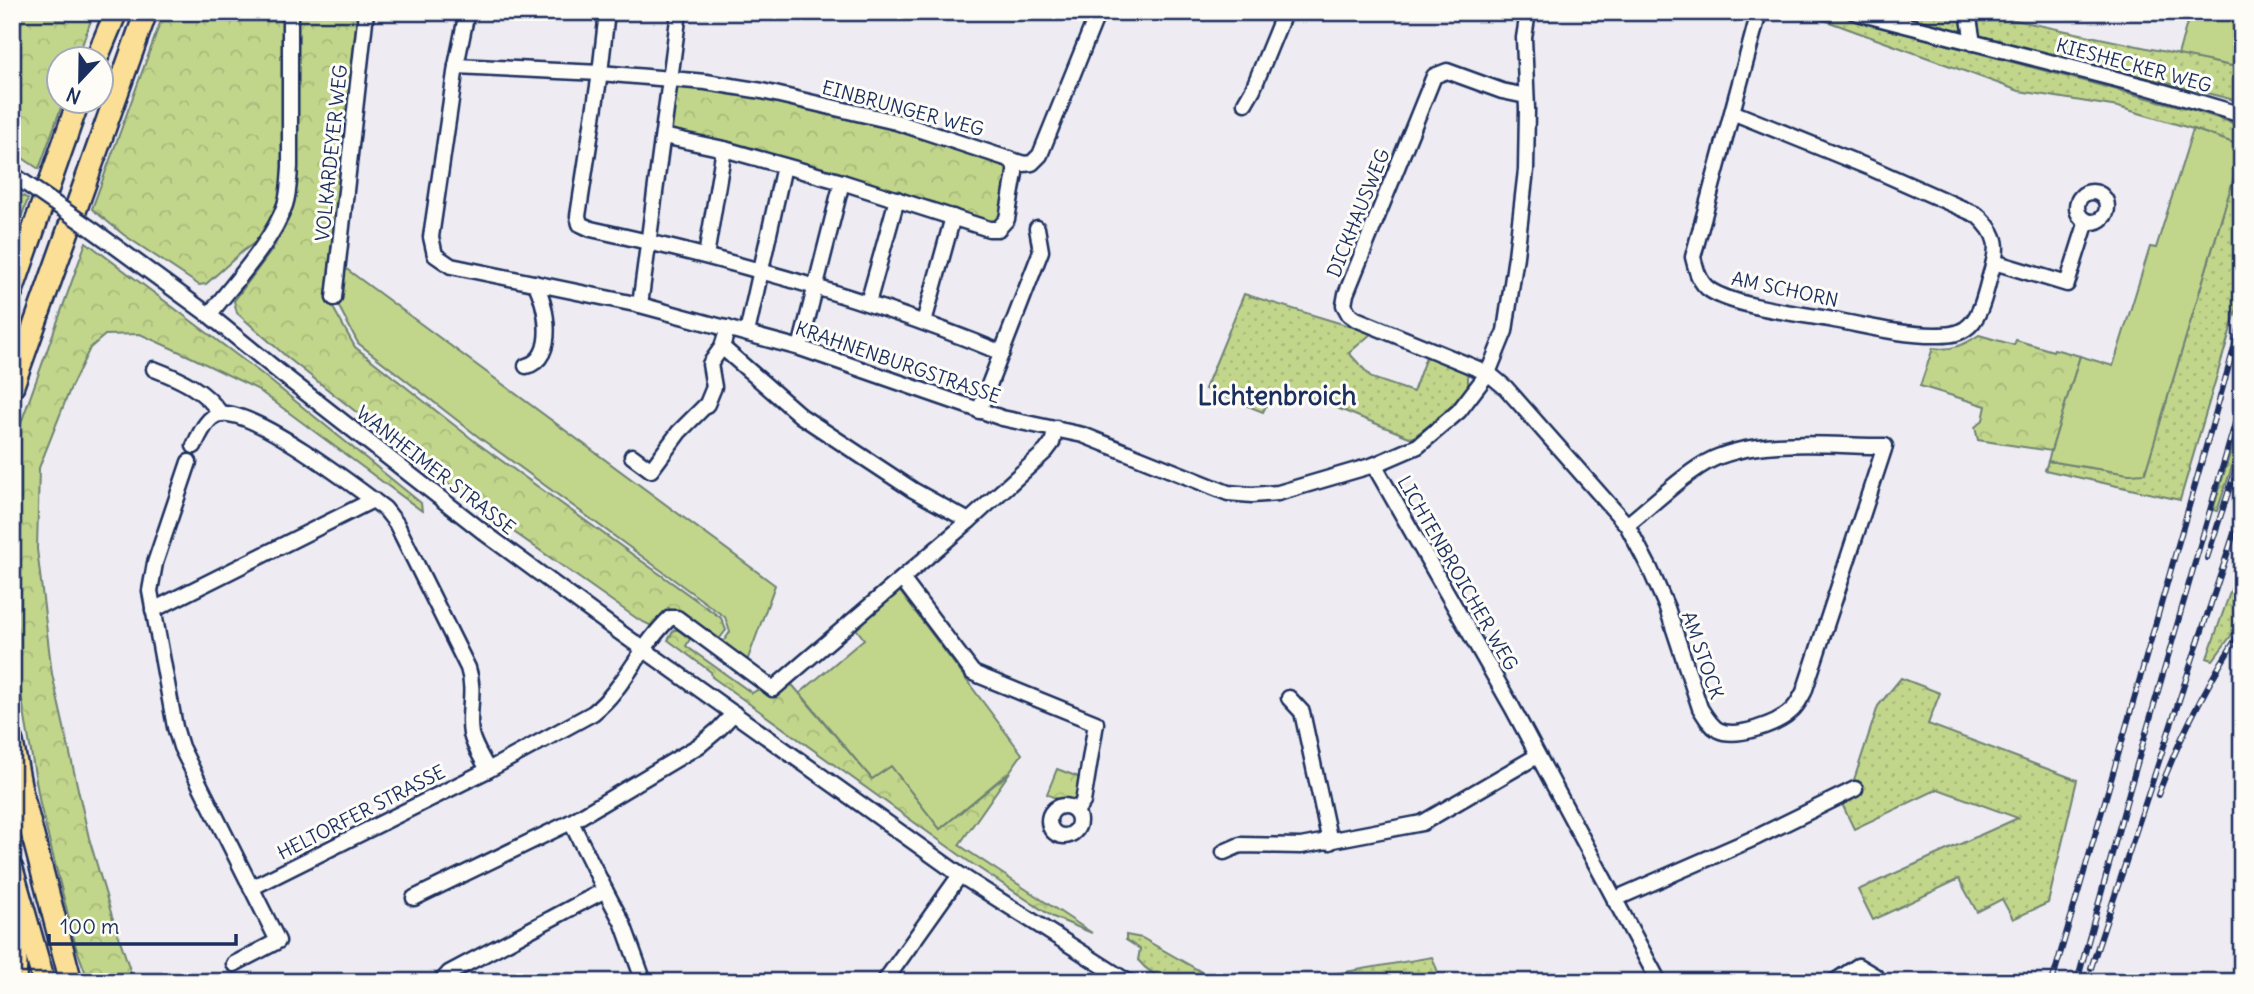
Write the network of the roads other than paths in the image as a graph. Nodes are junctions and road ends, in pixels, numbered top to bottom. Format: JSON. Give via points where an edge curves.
{"nodes":[{"id":1,"x":116,"y":12,"type":"edge"},
{"id":2,"x":146,"y":12,"type":"edge"},
{"id":3,"x":290,"y":12,"type":"edge"},
{"id":4,"x":366,"y":12,"type":"edge"},
{"id":5,"x":467,"y":12,"type":"edge"},
{"id":6,"x":607,"y":12,"type":"edge"},
{"id":7,"x":679,"y":12,"type":"edge"},
{"id":8,"x":1098,"y":12,"type":"edge"},
{"id":9,"x":1282,"y":12,"type":"edge"},
{"id":10,"x":1517,"y":12,"type":"edge"},
{"id":11,"x":1528,"y":12,"type":"edge"},
{"id":12,"x":1759,"y":12,"type":"edge"},
{"id":13,"x":1854,"y":12,"type":"edge"},
{"id":14,"x":1968,"y":12,"type":"edge"},
{"id":15,"x":1524,"y":38,"type":"junction"},
{"id":16,"x":1973,"y":43,"type":"junction"},
{"id":17,"x":102,"y":46,"type":"edge"},
{"id":18,"x":456,"y":66,"type":"junction"},
{"id":19,"x":600,"y":73,"type":"junction"},
{"id":20,"x":670,"y":79,"type":"junction"},
{"id":21,"x":1526,"y":96,"type":"junction"},
{"id":22,"x":1245,"y":103,"type":"dead end"},
{"id":23,"x":1732,"y":112,"type":"junction"},
{"id":24,"x":2242,"y":115,"type":"edge"},
{"id":25,"x":73,"y":116,"type":"edge"},
{"id":26,"x":663,"y":136,"type":"junction"},
{"id":27,"x":724,"y":149,"type":"junction"},
{"id":28,"x":1010,"y":159,"type":"junction"},
{"id":29,"x":784,"y":166,"type":"junction"},
{"id":30,"x":12,"y":174,"type":"edge"},
{"id":31,"x":842,"y":182,"type":"junction"},
{"id":32,"x":897,"y":199,"type":"junction"},
{"id":33,"x":953,"y":217,"type":"junction"},
{"id":34,"x":2087,"y":221,"type":"dead end"},
{"id":35,"x":1037,"y":228,"type":"dead end"},
{"id":36,"x":649,"y":242,"type":"junction"},
{"id":37,"x":706,"y":256,"type":"junction"},
{"id":38,"x":1994,"y":262,"type":"junction"},
{"id":39,"x":761,"y":270,"type":"junction"},
{"id":40,"x":535,"y":283,"type":"junction"},
{"id":41,"x":817,"y":285,"type":"junction"},
{"id":42,"x":12,"y":291,"type":"edge"},
{"id":43,"x":334,"y":298,"type":"dead end"},
{"id":44,"x":868,"y":303,"type":"junction"},
{"id":45,"x":640,"y":305,"type":"junction"},
{"id":46,"x":209,"y":315,"type":"junction"},
{"id":47,"x":924,"y":322,"type":"junction"},
{"id":48,"x":728,"y":328,"type":"junction"},
{"id":49,"x":747,"y":333,"type":"junction"},
{"id":50,"x":722,"y":347,"type":"junction"},
{"id":51,"x":800,"y":348,"type":"junction"},
{"id":52,"x":1002,"y":352,"type":"junction"},
{"id":53,"x":526,"y":366,"type":"dead end"},
{"id":54,"x":154,"y":369,"type":"dead end"},
{"id":55,"x":1489,"y":373,"type":"junction"},
{"id":56,"x":12,"y":388,"type":"edge"},
{"id":57,"x":979,"y":411,"type":"junction"},
{"id":58,"x":221,"y":414,"type":"junction"},
{"id":59,"x":1056,"y":428,"type":"junction"},
{"id":60,"x":194,"y":446,"type":"dead end"},
{"id":61,"x":632,"y":456,"type":"dead end"},
{"id":62,"x":189,"y":462,"type":"dead end"},
{"id":63,"x":1374,"y":465,"type":"junction"},
{"id":64,"x":373,"y":500,"type":"junction"},
{"id":65,"x":969,"y":520,"type":"junction"},
{"id":66,"x":1627,"y":525,"type":"junction"},
{"id":67,"x":902,"y":579,"type":"junction"},
{"id":68,"x":153,"y":610,"type":"junction"},
{"id":69,"x":644,"y":650,"type":"junction"},
{"id":70,"x":1289,"y":698,"type":"dead end"},
{"id":71,"x":734,"y":713,"type":"junction"},
{"id":72,"x":12,"y":742,"type":"edge"},
{"id":73,"x":1538,"y":756,"type":"junction"},
{"id":74,"x":488,"y":770,"type":"junction"},
{"id":75,"x":1855,"y":789,"type":"dead end"},
{"id":76,"x":1076,"y":811,"type":"dead end"},
{"id":77,"x":571,"y":822,"type":"junction"},
{"id":78,"x":1330,"y":842,"type":"junction"},
{"id":79,"x":1224,"y":852,"type":"dead end"},
{"id":80,"x":12,"y":869,"type":"edge"},
{"id":81,"x":960,"y":875,"type":"junction"},
{"id":82,"x":251,"y":888,"type":"junction"},
{"id":83,"x":605,"y":890,"type":"junction"},
{"id":84,"x":414,"y":898,"type":"dead end"},
{"id":85,"x":1615,"y":901,"type":"junction"},
{"id":86,"x":12,"y":932,"type":"edge"},
{"id":87,"x":234,"y":964,"type":"dead end"},
{"id":88,"x":1875,"y":976,"type":"dead end"},
{"id":89,"x":15,"y":982,"type":"edge"},
{"id":90,"x":44,"y":982,"type":"edge"},
{"id":91,"x":71,"y":982,"type":"edge"},
{"id":92,"x":440,"y":982,"type":"edge"},
{"id":93,"x":644,"y":982,"type":"edge"},
{"id":94,"x":884,"y":982,"type":"edge"},
{"id":95,"x":1128,"y":982,"type":"edge"},
{"id":96,"x":1659,"y":982,"type":"edge"},
{"id":97,"x":1834,"y":982,"type":"edge"}],
"edges":[{"from":1,"to":17,"type":"highway"},
{"from":2,"to":56,"type":"highway"},
{"from":3,"to":46,"type":"street","name":"VOLKARDEYER WEG","via":[[289,189],[263,244]]},
{"from":4,"to":43,"type":"street","name":"VOLKARDEYER WEG"},
{"from":5,"to":18,"type":"street","name":"KRAHNENBURGSTRASSE"},
{"from":6,"to":19,"type":"street"},
{"from":7,"to":20,"type":"street"},
{"from":8,"to":28,"type":"street","name":"EINBRUNGER WEG","via":[[1040,155],[1032,163]]},
{"from":9,"to":22,"type":"street"},
{"from":10,"to":15,"type":"street","name":"LICHTENBROICHER WEG"},
{"from":11,"to":15,"type":"street","name":"LICHTENBROICHER WEG"},
{"from":12,"to":23,"type":"street","name":"AM SCHORN"},
{"from":13,"to":16,"type":"street","name":"KIESHECKER WEG"},
{"from":14,"to":16,"type":"street"},
{"from":15,"to":21,"type":"street","name":"LICHTENBROICHER WEG"},
{"from":16,"to":24,"type":"street","name":"KIESHECKER WEG"},
{"from":18,"to":19,"type":"street","name":"EINBRUNGER WEG"},
{"from":18,"to":40,"type":"street","name":"KRAHNENBURGSTRASSE","via":[[431,237],[435,255],[451,266]]},
{"from":19,"to":20,"type":"street","name":"EINBRUNGER WEG"},
{"from":19,"to":36,"type":"street","via":[[578,220],[592,229]]},
{"from":20,"to":26,"type":"street"},
{"from":20,"to":28,"type":"street","name":"EINBRUNGER WEG","via":[[762,91],[875,116]]},
{"from":21,"to":55,"type":"street","name":"LICHTENBROICHER WEG","via":[[1526,170],[1514,277],[1505,331]]},
{"from":21,"to":55,"type":"street","name":"DICKHAUSWEG","via":[[1447,71],[1434,76],[1344,300],[1345,310],[1356,319]]},
{"from":23,"to":38,"type":"street","name":"AM SCHORN","via":[[1977,215],[1995,239]]},
{"from":23,"to":38,"type":"street","name":"AM SCHORN","via":[[1693,257],[1707,288],[1728,299],[1807,315],[1952,335],[1975,320]]},
{"from":25,"to":42,"type":"highway"},
{"from":26,"to":27,"type":"street"},
{"from":26,"to":36,"type":"street"},
{"from":27,"to":29,"type":"street"},
{"from":27,"to":37,"type":"street"},
{"from":28,"to":33,"type":"street","via":[[1014,179],[1002,226],[989,229]]},
{"from":29,"to":31,"type":"street"},
{"from":29,"to":39,"type":"street"},
{"from":30,"to":46,"type":"street","bridge":true},
{"from":31,"to":32,"type":"street"},
{"from":31,"to":41,"type":"street"},
{"from":32,"to":33,"type":"street"},
{"from":32,"to":44,"type":"street"},
{"from":33,"to":47,"type":"street"},
{"from":34,"to":38,"type":"street","via":[[2067,284]]},
{"from":35,"to":52,"type":"street","via":[[1041,251]]},
{"from":36,"to":37,"type":"street"},
{"from":36,"to":45,"type":"street"},
{"from":37,"to":39,"type":"street"},
{"from":39,"to":41,"type":"street"},
{"from":39,"to":49,"type":"street"},
{"from":40,"to":45,"type":"street","name":"KRAHNENBURGSTRASSE"},
{"from":40,"to":53,"type":"street","via":[[544,304],[546,334],[540,359]]},
{"from":41,"to":44,"type":"street"},
{"from":41,"to":51,"type":"street"},
{"from":44,"to":47,"type":"street"},
{"from":45,"to":48,"type":"street","name":"KRAHNENBURGSTRASSE"},
{"from":46,"to":69,"type":"street","name":"WANHEIMER STRASSE","via":[[486,534]]},
{"from":47,"to":52,"type":"street"},
{"from":48,"to":49,"type":"street","name":"KRAHNENBURGSTRASSE"},
{"from":48,"to":50,"type":"street"},
{"from":49,"to":51,"type":"street","name":"KRAHNENBURGSTRASSE"},
{"from":50,"to":61,"type":"street","via":[[710,364],[714,387],[707,404],[651,470]]},
{"from":50,"to":65,"type":"street","via":[[802,416],[913,490]]},
{"from":51,"to":57,"type":"street","name":"KRAHNENBURGSTRASSE"},
{"from":52,"to":57,"type":"street"},
{"from":54,"to":58,"type":"street","via":[[188,384],[212,401]]},
{"from":55,"to":63,"type":"street","name":"LICHTENBROICHER WEG","via":[[1459,411],[1418,446]]},
{"from":55,"to":66,"type":"street","name":"AM STOCK"},
{"from":57,"to":59,"type":"street","name":"KRAHNENBURGSTRASSE"},
{"from":58,"to":60,"type":"street","via":[[212,418]]},
{"from":58,"to":64,"type":"street","via":[[273,432]]},
{"from":59,"to":63,"type":"street","name":"KRAHNENBURGSTRASSE","via":[[1228,492],[1252,495],[1278,493]]},
{"from":59,"to":65,"type":"street","via":[[1046,451]]},
{"from":62,"to":68,"type":"street","via":[[155,563],[150,591]]},
{"from":63,"to":73,"type":"street","name":"LICHTENBROICHER WEG"},
{"from":64,"to":68,"type":"street"},
{"from":64,"to":74,"type":"street","via":[[396,523],[468,668],[473,687],[471,732]]},
{"from":65,"to":67,"type":"street"},
{"from":66,"to":66,"type":"street","name":"AM STOCK","via":[[1667,608],[1700,708],[1718,730],[1744,732],[1790,712],[1804,692],[1885,446],[1743,449],[1714,458]]},
{"from":67,"to":69,"type":"street","via":[[773,689],[677,618],[661,626]]},
{"from":67,"to":76,"type":"street","via":[[973,673],[1096,723],[1083,802]]},
{"from":68,"to":82,"type":"street","via":[[181,747]]},
{"from":69,"to":71,"type":"street","name":"WANHEIMER STRASSE"},
{"from":69,"to":74,"type":"street","name":"HELTORFER STRASSE","via":[[609,701]]},
{"from":70,"to":78,"type":"street","via":[[1302,712]]},
{"from":71,"to":77,"type":"street","via":[[700,745]]},
{"from":71,"to":81,"type":"street","name":"WANHEIMER STRASSE"},
{"from":72,"to":91,"type":"highway"},
{"from":73,"to":78,"type":"street","via":[[1422,823]]},
{"from":73,"to":85,"type":"street","name":"LICHTENBROICHER WEG"},
{"from":74,"to":82,"type":"street","name":"HELTORFER STRASSE"},
{"from":75,"to":85,"type":"street"},
{"from":77,"to":83,"type":"street"},
{"from":77,"to":84,"type":"street"},
{"from":78,"to":79,"type":"street","via":[[1240,845]]},
{"from":80,"to":90,"type":"highway"},
{"from":81,"to":94,"type":"street"},
{"from":81,"to":95,"type":"street","name":"WANHEIMER STRASSE"},
{"from":82,"to":87,"type":"street","via":[[278,941]]},
{"from":83,"to":92,"type":"street"},
{"from":83,"to":93,"type":"street"},
{"from":85,"to":96,"type":"street","name":"LICHTENBROICHER WEG"},
{"from":86,"to":89,"type":"highway"},
{"from":88,"to":97,"type":"street","via":[[1858,967]]}]}
